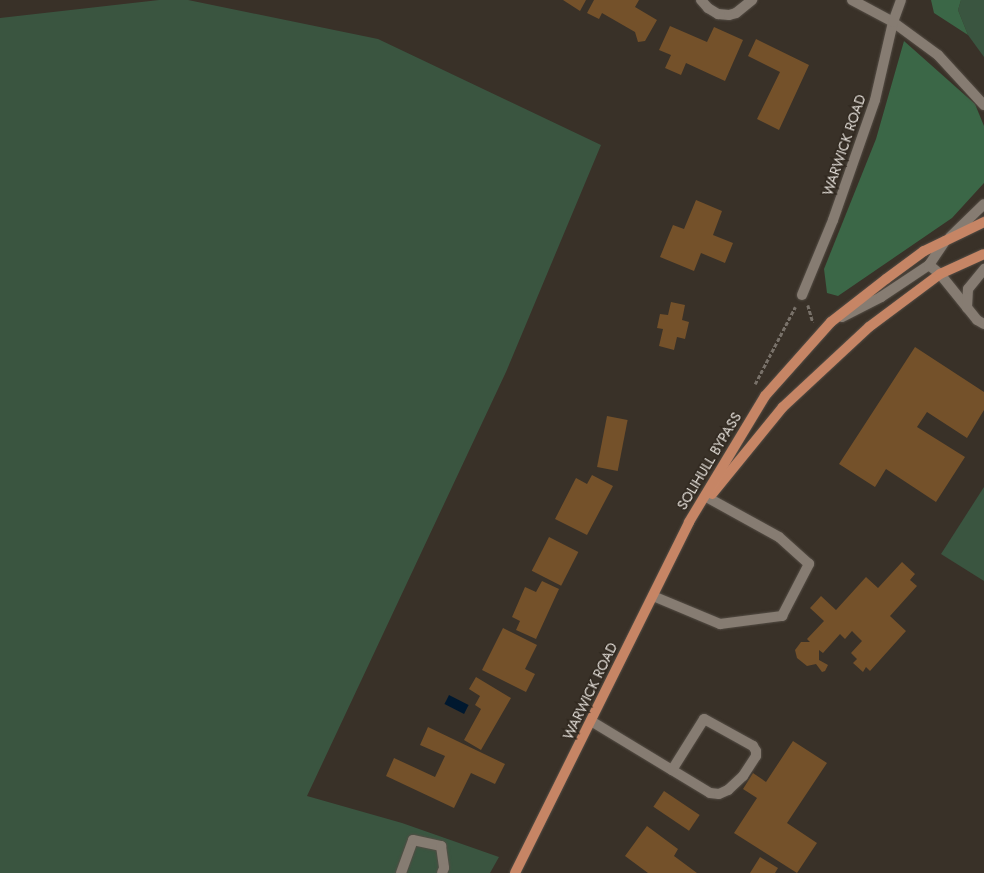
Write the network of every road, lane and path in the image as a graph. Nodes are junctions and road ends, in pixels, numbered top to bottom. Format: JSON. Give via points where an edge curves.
{"nodes":[{"id":1,"x":701,"y":0,"type":"edge"},
{"id":2,"x":752,"y":0,"type":"edge"},
{"id":3,"x":852,"y":0,"type":"edge"},
{"id":4,"x":901,"y":0,"type":"edge"},
{"id":5,"x":893,"y":22,"type":"junction"},
{"id":6,"x":984,"y":105,"type":"edge"},
{"id":7,"x":984,"y":204,"type":"edge"},
{"id":8,"x":984,"y":222,"type":"edge"},
{"id":9,"x":947,"y":239,"type":"junction"},
{"id":10,"x":984,"y":254,"type":"edge"},
{"id":11,"x":929,"y":265,"type":"junction"},
{"id":12,"x":984,"y":269,"type":"edge"},
{"id":13,"x":940,"y":274,"type":"junction"},
{"id":14,"x":803,"y":292,"type":"joint"},
{"id":15,"x":967,"y":308,"type":"junction"},
{"id":16,"x":831,"y":322,"type":"junction"},
{"id":17,"x":984,"y":324,"type":"edge"},
{"id":18,"x":817,"y":337,"type":"junction"},
{"id":19,"x":708,"y":498,"type":"junction"},
{"id":20,"x":689,"y":522,"type":"junction"},
{"id":21,"x":653,"y":596,"type":"junction"},
{"id":22,"x":591,"y":721,"type":"junction"},
{"id":23,"x":672,"y":770,"type":"junction"},
{"id":24,"x":400,"y":873,"type":"edge"},
{"id":25,"x":442,"y":873,"type":"edge"},
{"id":26,"x":515,"y":873,"type":"edge"}],
"edges":[{"from":1,"to":2,"type":"street","via":[[718,14],[729,15],[736,13]]},
{"from":3,"to":5,"type":"street"},
{"from":4,"to":5,"type":"street","name":"WARWICK ROAD"},
{"from":5,"to":6,"type":"street","via":[[938,55]]},
{"from":5,"to":14,"type":"street","name":"WARWICK ROAD","via":[[875,100],[833,220]]},
{"from":7,"to":9,"type":"street"},
{"from":8,"to":9,"type":"main road","name":"SOLIHULL BYPASS"},
{"from":9,"to":11,"type":"street"},
{"from":9,"to":16,"type":"main road","name":"SOLIHULL BYPASS","via":[[924,251]]},
{"from":10,"to":13,"type":"main road","name":"SOLIHULL BYPASS"},
{"from":11,"to":13,"type":"street"},
{"from":11,"to":16,"type":"street","via":[[881,297]]},
{"from":12,"to":15,"type":"street","via":[[968,289]]},
{"from":13,"to":15,"type":"street"},
{"from":13,"to":19,"type":"main road","name":"SOLIHULL BYPASS","via":[[869,328],[783,407]]},
{"from":14,"to":18,"type":"path"},
{"from":15,"to":17,"type":"street","via":[[976,320]]},
{"from":16,"to":18,"type":"main road","name":"SOLIHULL BYPASS"},
{"from":18,"to":20,"type":"main road","name":"SOLIHULL BYPASS","via":[[764,396]]},
{"from":19,"to":20,"type":"main road","name":"SOLIHULL BYPASS"},
{"from":19,"to":21,"type":"street","via":[[779,537],[809,564],[782,616],[720,624]]},
{"from":20,"to":21,"type":"main road","name":"WARWICK ROAD"},
{"from":21,"to":22,"type":"main road","name":"WARWICK ROAD"},
{"from":22,"to":23,"type":"street"},
{"from":22,"to":26,"type":"main road","name":"WARWICK ROAD"},
{"from":23,"to":23,"type":"street","via":[[710,793],[719,794],[728,790],[743,776],[756,756],[756,751],[754,746],[704,719]]},
{"from":24,"to":25,"type":"street","via":[[413,840],[441,846],[444,868]]}]}
